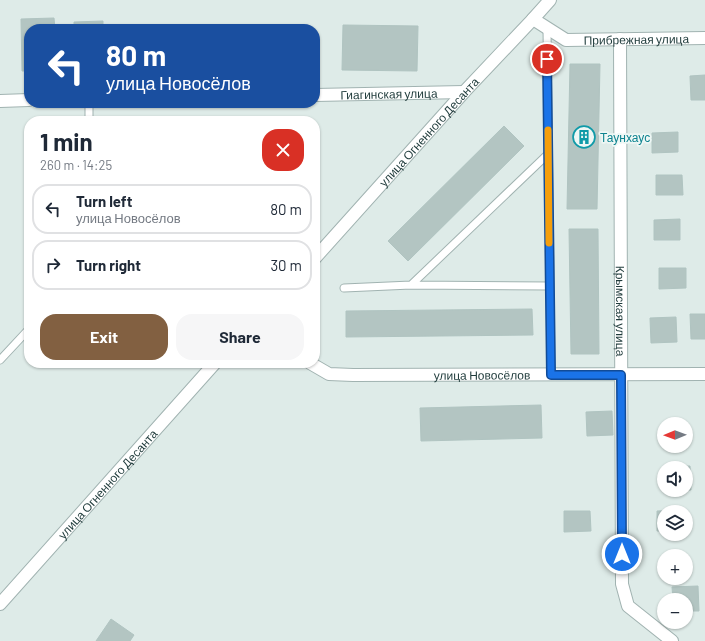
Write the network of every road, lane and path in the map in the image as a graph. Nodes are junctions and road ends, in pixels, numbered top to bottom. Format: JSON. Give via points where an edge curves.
{"nodes":[{"id":1,"x":550,"y":0,"type":"edge"},
{"id":2,"x":533,"y":19,"type":"junction"},
{"id":3,"x":547,"y":28,"type":"junction"},
{"id":4,"x":705,"y":38,"type":"edge"},
{"id":5,"x":620,"y":39,"type":"junction"},
{"id":6,"x":464,"y":92,"type":"junction"},
{"id":7,"x":320,"y":95,"type":"edge"},
{"id":8,"x":24,"y":100,"type":"edge"},
{"id":9,"x":0,"y":101,"type":"edge"},
{"id":10,"x":548,"y":154,"type":"junction"},
{"id":11,"x":320,"y":252,"type":"edge"},
{"id":12,"x":411,"y":285,"type":"junction"},
{"id":13,"x":550,"y":286,"type":"junction"},
{"id":14,"x":344,"y":288,"type":"dead end"},
{"id":15,"x":24,"y":334,"type":"edge"},
{"id":16,"x":0,"y":360,"type":"edge"},
{"id":17,"x":211,"y":368,"type":"edge"},
{"id":18,"x":319,"y":368,"type":"edge"},
{"id":19,"x":705,"y":374,"type":"edge"},
{"id":20,"x":551,"y":375,"type":"junction"},
{"id":21,"x":621,"y":375,"type":"junction"},
{"id":22,"x":0,"y":604,"type":"edge"},
{"id":23,"x":672,"y":641,"type":"edge"}],
"edges":[{"from":1,"to":2,"type":"street","name":"улица Огненного Десанта"},
{"from":2,"to":3,"type":"street"},
{"from":2,"to":6,"type":"street","name":"улица Огненного Десанта"},
{"from":3,"to":5,"type":"street","name":"Прибрежная улица","via":[[566,40]]},
{"from":3,"to":10,"type":"lane"},
{"from":4,"to":5,"type":"street","name":"Прибрежная улица"},
{"from":5,"to":21,"type":"street","name":"Крымская улица"},
{"from":6,"to":7,"type":"street","name":"Гиагинская улица"},
{"from":6,"to":11,"type":"street","name":"улица Огненного Десанта"},
{"from":8,"to":9,"type":"street"},
{"from":10,"to":12,"type":"lane"},
{"from":10,"to":13,"type":"lane"},
{"from":12,"to":13,"type":"lane"},
{"from":12,"to":14,"type":"lane"},
{"from":13,"to":20,"type":"lane"},
{"from":15,"to":16,"type":"lane"},
{"from":17,"to":22,"type":"street","name":"улица Огненного Десанта"},
{"from":18,"to":20,"type":"street","name":"улица Новосёлов","via":[[330,374],[353,376]]},
{"from":19,"to":21,"type":"street","name":"улица Новосёлов"},
{"from":20,"to":21,"type":"street","name":"улица Новосёлов"},
{"from":21,"to":23,"type":"street","name":"Крымская улица","via":[[622,584],[628,606]]}]}
